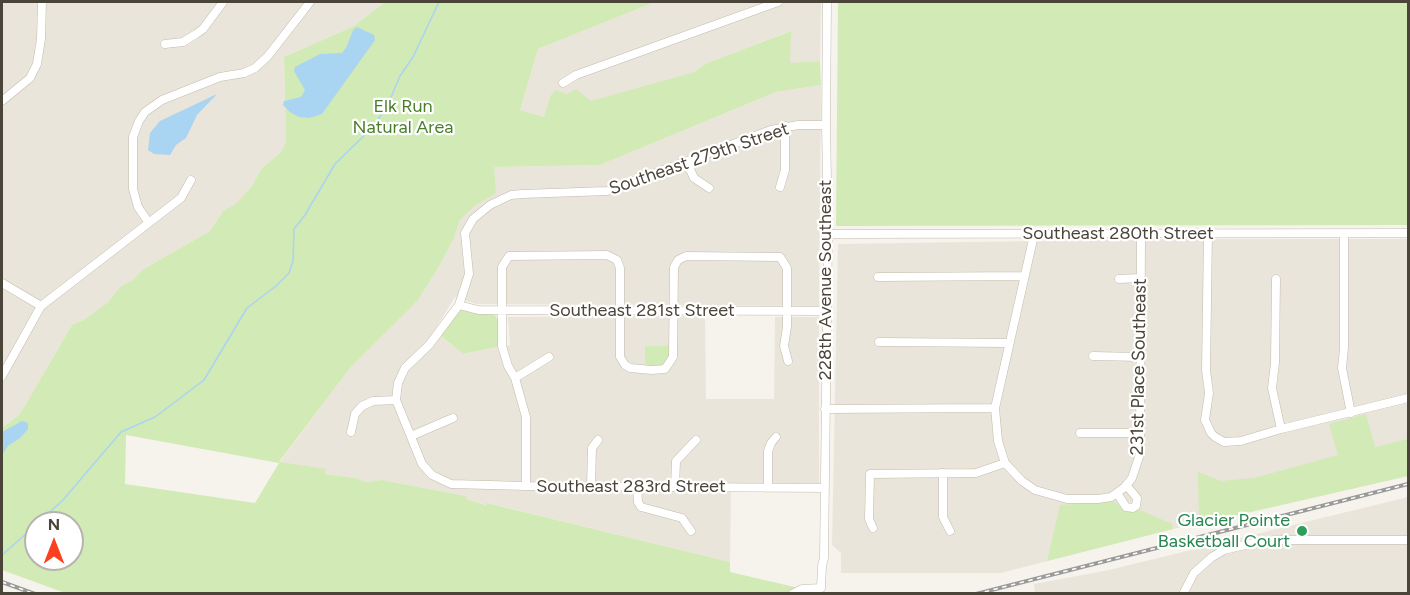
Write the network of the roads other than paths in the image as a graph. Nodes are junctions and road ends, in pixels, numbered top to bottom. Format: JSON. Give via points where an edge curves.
{"nodes":[{"id":1,"x":42,"y":2,"type":"edge"},
{"id":2,"x":223,"y":2,"type":"edge"},
{"id":3,"x":310,"y":2,"type":"edge"},
{"id":4,"x":778,"y":2,"type":"edge"},
{"id":5,"x":827,"y":2,"type":"edge"},
{"id":6,"x":165,"y":44,"type":"dead end"},
{"id":7,"x":563,"y":82,"type":"dead end"},
{"id":8,"x":2,"y":102,"type":"edge"},
{"id":9,"x":826,"y":125,"type":"junction"},
{"id":10,"x":785,"y":126,"type":"junction"},
{"id":11,"x":687,"y":163,"type":"junction"},
{"id":12,"x":191,"y":180,"type":"dead end"},
{"id":13,"x":780,"y":187,"type":"dead end"},
{"id":14,"x":709,"y":188,"type":"dead end"},
{"id":15,"x":148,"y":223,"type":"junction"},
{"id":16,"x":1208,"y":233,"type":"junction"},
{"id":17,"x":1408,"y":233,"type":"edge"},
{"id":18,"x":828,"y":234,"type":"junction"},
{"id":19,"x":1141,"y":234,"type":"junction"},
{"id":20,"x":1344,"y":234,"type":"junction"},
{"id":21,"x":1034,"y":235,"type":"junction"},
{"id":22,"x":1024,"y":276,"type":"junction"},
{"id":23,"x":878,"y":277,"type":"dead end"},
{"id":24,"x":1140,"y":278,"type":"junction"},
{"id":25,"x":1119,"y":279,"type":"dead end"},
{"id":26,"x":1276,"y":279,"type":"dead end"},
{"id":27,"x":2,"y":283,"type":"edge"},
{"id":28,"x":459,"y":305,"type":"junction"},
{"id":29,"x":41,"y":306,"type":"junction"},
{"id":30,"x":501,"y":310,"type":"junction"},
{"id":31,"x":620,"y":311,"type":"junction"},
{"id":32,"x":674,"y":311,"type":"junction"},
{"id":33,"x":787,"y":311,"type":"junction"},
{"id":34,"x":826,"y":311,"type":"junction"},
{"id":35,"x":879,"y":342,"type":"dead end"},
{"id":36,"x":1009,"y":343,"type":"junction"},
{"id":37,"x":1094,"y":356,"type":"dead end"},
{"id":38,"x":549,"y":357,"type":"dead end"},
{"id":39,"x":1140,"y":357,"type":"junction"},
{"id":40,"x":788,"y":361,"type":"dead end"},
{"id":41,"x":2,"y":376,"type":"edge"},
{"id":42,"x":515,"y":378,"type":"junction"},
{"id":43,"x":1408,"y":398,"type":"edge"},
{"id":44,"x":396,"y":400,"type":"junction"},
{"id":45,"x":995,"y":408,"type":"junction"},
{"id":46,"x":825,"y":409,"type":"junction"},
{"id":47,"x":1351,"y":413,"type":"junction"},
{"id":48,"x":453,"y":418,"type":"dead end"},
{"id":49,"x":1281,"y":429,"type":"junction"},
{"id":50,"x":351,"y":432,"type":"dead end"},
{"id":51,"x":1080,"y":433,"type":"dead end"},
{"id":52,"x":1139,"y":433,"type":"junction"},
{"id":53,"x":411,"y":436,"type":"junction"},
{"id":54,"x":776,"y":437,"type":"dead end"},
{"id":55,"x":598,"y":440,"type":"dead end"},
{"id":56,"x":696,"y":440,"type":"dead end"},
{"id":57,"x":1005,"y":463,"type":"junction"},
{"id":58,"x":943,"y":473,"type":"junction"},
{"id":59,"x":1126,"y":485,"type":"junction"},
{"id":60,"x":526,"y":486,"type":"junction"},
{"id":61,"x":637,"y":486,"type":"junction"},
{"id":62,"x":591,"y":487,"type":"junction"},
{"id":63,"x":675,"y":487,"type":"junction"},
{"id":64,"x":768,"y":488,"type":"junction"},
{"id":65,"x":824,"y":488,"type":"junction"},
{"id":66,"x":1117,"y":493,"type":"junction"},
{"id":67,"x":873,"y":528,"type":"dead end"},
{"id":68,"x":691,"y":531,"type":"dead end"},
{"id":69,"x":950,"y":531,"type":"dead end"},
{"id":70,"x":1408,"y":540,"type":"edge"},
{"id":71,"x":792,"y":594,"type":"edge"},
{"id":72,"x":1183,"y":594,"type":"edge"}],
"edges":[{"from":1,"to":8,"type":"street","via":[[37,64],[30,78]]},
{"from":2,"to":6,"type":"street","via":[[203,29],[183,42]]},
{"from":3,"to":15,"type":"street","via":[[255,68],[168,97],[145,112],[133,137],[133,189]]},
{"from":4,"to":7,"type":"street"},
{"from":5,"to":9,"type":"street","name":"228th Avenue Southeast"},
{"from":9,"to":10,"type":"street","name":"Southeast 279th Street"},
{"from":9,"to":18,"type":"street","name":"228th Avenue Southeast"},
{"from":10,"to":11,"type":"street","name":"Southeast 279th Street"},
{"from":10,"to":13,"type":"street","via":[[785,170]]},
{"from":11,"to":14,"type":"street","via":[[694,178]]},
{"from":11,"to":28,"type":"street","name":"Southeast 279th Street","via":[[599,193],[511,195],[490,205],[472,219],[465,233],[469,274]]},
{"from":12,"to":15,"type":"street","via":[[181,198]]},
{"from":15,"to":29,"type":"street"},
{"from":16,"to":19,"type":"street","name":"Southeast 280th Street"},
{"from":16,"to":20,"type":"street","name":"Southeast 280th Street"},
{"from":16,"to":49,"type":"street","via":[[1209,393],[1205,420],[1215,437],[1224,442]]},
{"from":17,"to":20,"type":"street","name":"Southeast 280th Street"},
{"from":18,"to":21,"type":"street","name":"Southeast 280th Street"},
{"from":18,"to":34,"type":"street","name":"228th Avenue Southeast"},
{"from":19,"to":21,"type":"street","name":"Southeast 280th Street"},
{"from":19,"to":24,"type":"street","name":"231st Place Southeast"},
{"from":20,"to":47,"type":"street","via":[[1342,368]]},
{"from":21,"to":22,"type":"street"},
{"from":22,"to":23,"type":"street"},
{"from":22,"to":36,"type":"street"},
{"from":24,"to":25,"type":"street"},
{"from":24,"to":39,"type":"street","name":"231st Place Southeast"},
{"from":26,"to":49,"type":"street","via":[[1272,388]]},
{"from":27,"to":29,"type":"street"},
{"from":28,"to":30,"type":"street","name":"Southeast 281st Street"},
{"from":28,"to":44,"type":"street","via":[[429,345],[405,368]]},
{"from":29,"to":41,"type":"street"},
{"from":30,"to":31,"type":"street","name":"Southeast 281st Street"},
{"from":30,"to":31,"type":"street","via":[[502,267],[512,255],[607,255],[617,260],[620,268]]},
{"from":30,"to":42,"type":"street","via":[[502,346]]},
{"from":31,"to":32,"type":"street","name":"Southeast 281st Street"},
{"from":31,"to":32,"type":"street","via":[[618,351],[625,365],[661,370],[669,366],[673,357]]},
{"from":32,"to":33,"type":"street","name":"Southeast 281st Street"},
{"from":32,"to":33,"type":"street","via":[[674,267],[686,256],[776,256],[787,268]]},
{"from":33,"to":34,"type":"street","name":"Southeast 281st Street"},
{"from":33,"to":40,"type":"street","via":[[784,346]]},
{"from":34,"to":46,"type":"street","name":"228th Avenue Southeast"},
{"from":35,"to":36,"type":"street"},
{"from":36,"to":45,"type":"street"},
{"from":37,"to":39,"type":"street"},
{"from":38,"to":42,"type":"street"},
{"from":39,"to":52,"type":"street","name":"231st Place Southeast"},
{"from":42,"to":60,"type":"street","via":[[527,424]]},
{"from":43,"to":47,"type":"street"},
{"from":44,"to":50,"type":"street","via":[[373,401],[362,406],[355,414]]},
{"from":44,"to":53,"type":"street"},
{"from":45,"to":46,"type":"street"},
{"from":45,"to":57,"type":"street"},
{"from":46,"to":65,"type":"street","name":"228th Avenue Southeast"},
{"from":47,"to":49,"type":"street"},
{"from":48,"to":53,"type":"street"},
{"from":51,"to":52,"type":"street"},
{"from":52,"to":59,"type":"street","name":"231st Place Southeast","via":[[1138,464]]},
{"from":53,"to":60,"type":"street","name":"Southeast 283rd Street","via":[[422,464],[439,479],[457,485]]},
{"from":54,"to":64,"type":"street","via":[[768,451]]},
{"from":55,"to":62,"type":"street","via":[[592,448]]},
{"from":56,"to":63,"type":"street","via":[[676,461]]},
{"from":57,"to":58,"type":"street","via":[[976,473]]},
{"from":57,"to":66,"type":"street","via":[[1022,481],[1050,495],[1098,499]]},
{"from":58,"to":67,"type":"street","via":[[870,474],[869,519]]},
{"from":58,"to":69,"type":"street","via":[[943,517]]},
{"from":59,"to":66,"type":"street","name":"231st Place Southeast"},
{"from":59,"to":66,"type":"street","via":[[1137,498],[1136,506],[1126,507]]},
{"from":60,"to":62,"type":"street","name":"Southeast 283rd Street"},
{"from":61,"to":62,"type":"street","name":"Southeast 283rd Street"},
{"from":61,"to":63,"type":"street","name":"Southeast 283rd Street"},
{"from":61,"to":68,"type":"street","via":[[641,507],[682,518]]},
{"from":63,"to":64,"type":"street","name":"Southeast 283rd Street"},
{"from":64,"to":65,"type":"street","name":"Southeast 283rd Street"},
{"from":65,"to":71,"type":"street","name":"228th Avenue Southeast","via":[[821,588]]},
{"from":70,"to":72,"type":"street","via":[[1253,543],[1212,556],[1194,573]]}]}
